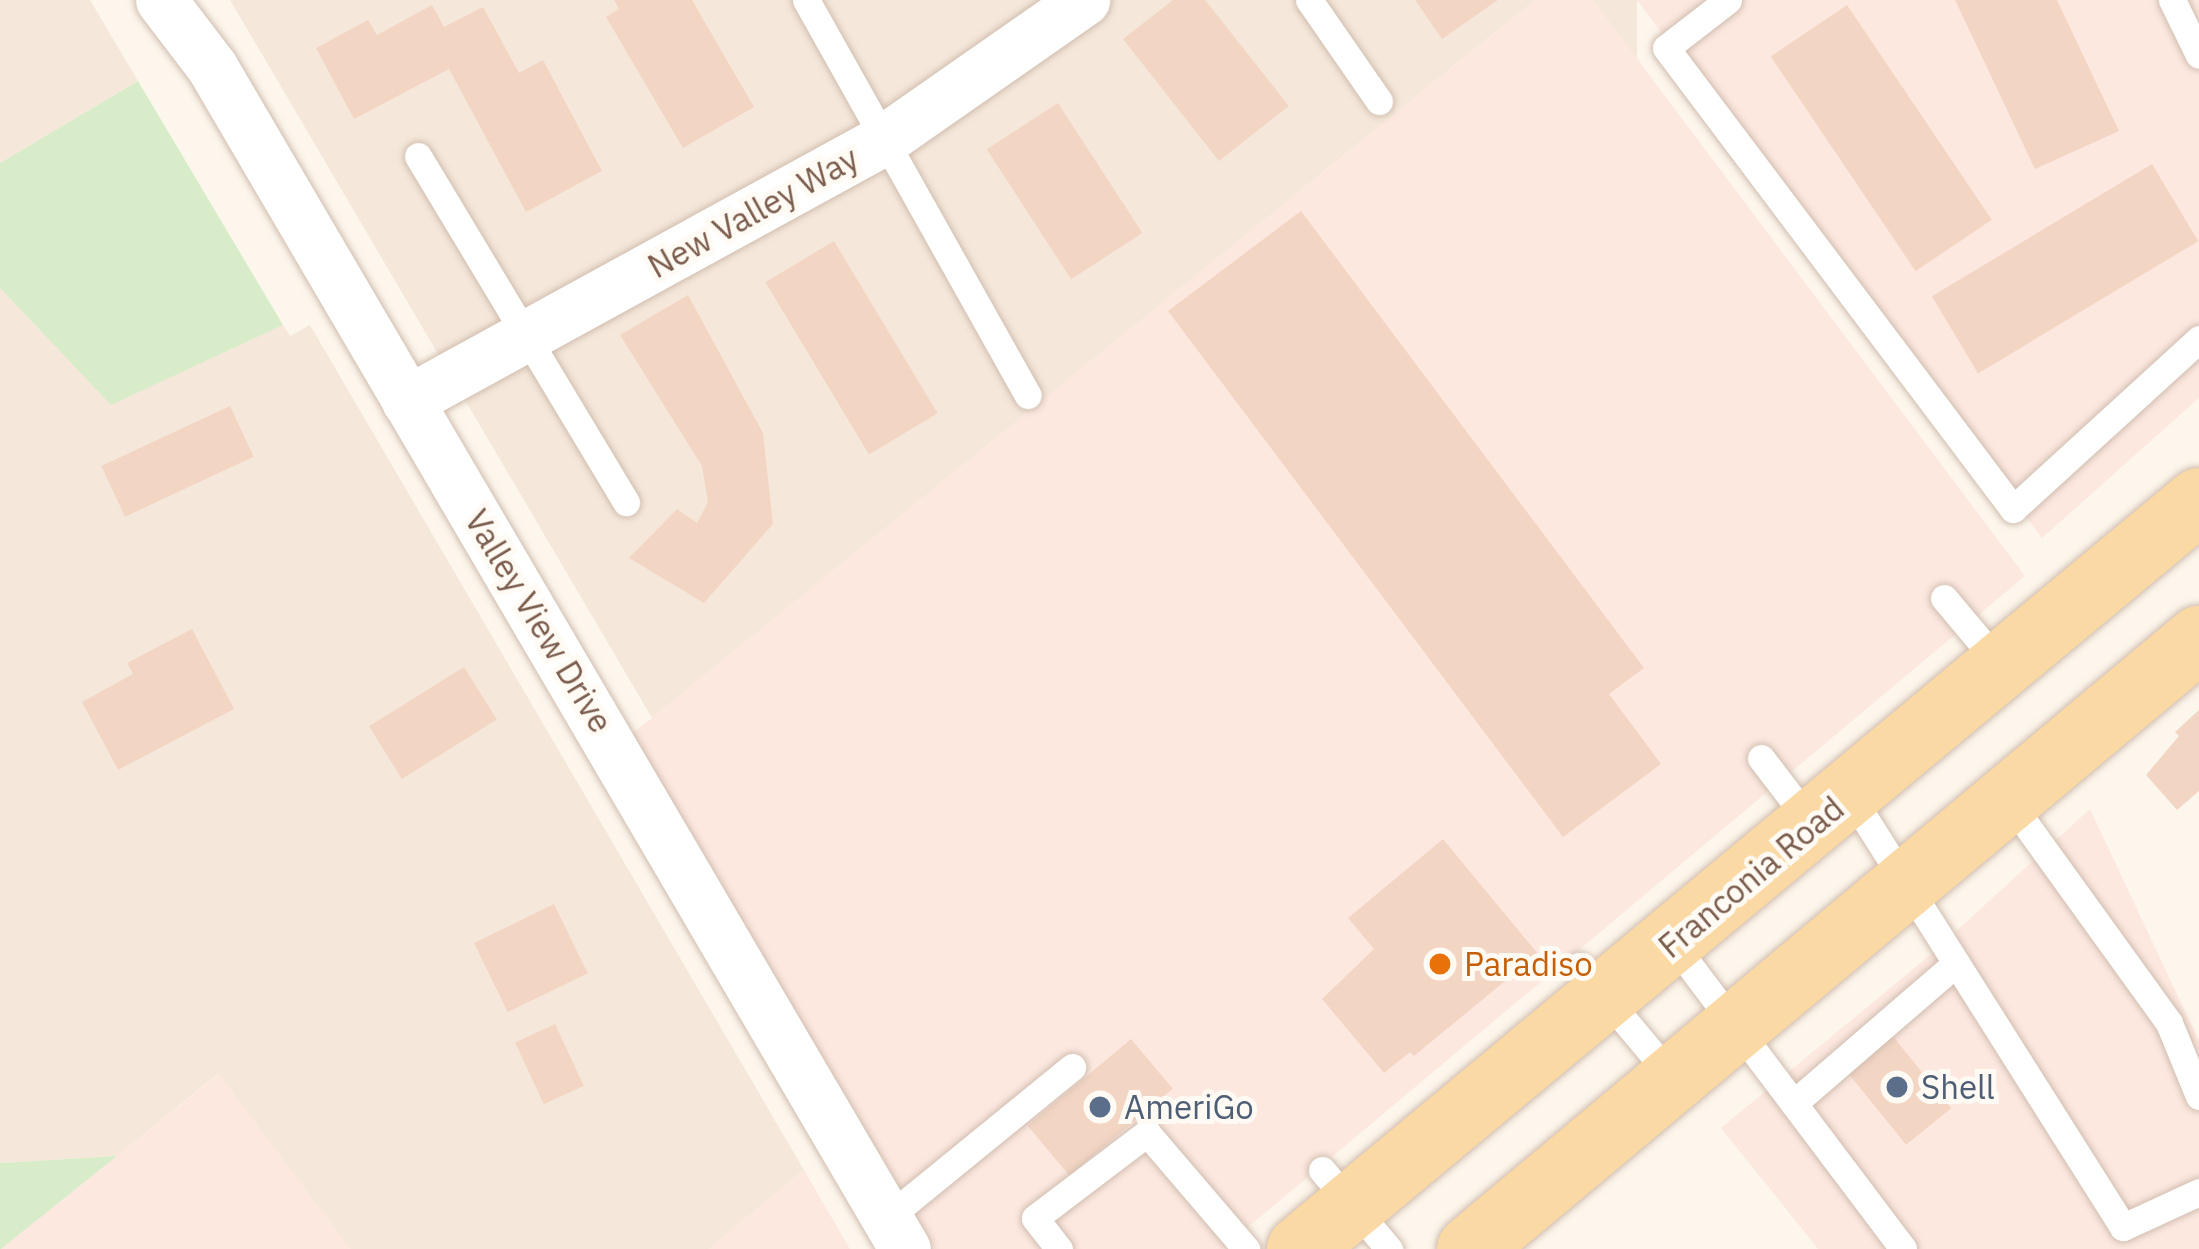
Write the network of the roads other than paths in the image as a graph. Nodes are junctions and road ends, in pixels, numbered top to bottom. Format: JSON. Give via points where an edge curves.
{"nodes":[{"id":1,"x":161,"y":0,"type":"edge"},
{"id":2,"x":806,"y":0,"type":"edge"},
{"id":3,"x":1084,"y":0,"type":"edge"},
{"id":4,"x":1309,"y":0,"type":"edge"},
{"id":5,"x":1728,"y":0,"type":"edge"},
{"id":6,"x":2172,"y":0,"type":"edge"},
{"id":7,"x":2199,"y":55,"type":"edge"},
{"id":8,"x":1379,"y":101,"type":"dead end"},
{"id":9,"x":885,"y":139,"type":"junction"},
{"id":10,"x":418,"y":156,"type":"dead end"},
{"id":11,"x":529,"y":335,"type":"junction"},
{"id":12,"x":2199,"y":339,"type":"edge"},
{"id":13,"x":1028,"y":394,"type":"dead end"},
{"id":14,"x":407,"y":401,"type":"junction"},
{"id":15,"x":2199,"y":500,"type":"edge"},
{"id":16,"x":626,"y":502,"type":"dead end"},
{"id":17,"x":1944,"y":598,"type":"dead end"},
{"id":18,"x":2199,"y":639,"type":"edge"},
{"id":19,"x":2002,"y":667,"type":"junction"},
{"id":20,"x":1761,"y":758,"type":"dead end"},
{"id":21,"x":2009,"y":801,"type":"junction"},
{"id":22,"x":1832,"y":810,"type":"junction"},
{"id":23,"x":1908,"y":886,"type":"junction"},
{"id":24,"x":1672,"y":942,"type":"junction"},
{"id":25,"x":1955,"y":963,"type":"junction"},
{"id":26,"x":1592,"y":983,"type":"junction"},
{"id":27,"x":1738,"y":1028,"type":"junction"},
{"id":28,"x":1072,"y":1067,"type":"dead end"},
{"id":29,"x":1675,"y":1081,"type":"junction"},
{"id":30,"x":2199,"y":1096,"type":"edge"},
{"id":31,"x":1794,"y":1102,"type":"junction"},
{"id":32,"x":2199,"y":1192,"type":"edge"},
{"id":33,"x":1354,"y":1208,"type":"edge"},
{"id":34,"x":896,"y":1233,"type":"edge"},
{"id":35,"x":1059,"y":1249,"type":"edge"},
{"id":36,"x":1246,"y":1249,"type":"edge"},
{"id":37,"x":1300,"y":1249,"type":"edge"},
{"id":38,"x":1470,"y":1249,"type":"edge"},
{"id":39,"x":1903,"y":1249,"type":"edge"}],
"edges":[{"from":1,"to":14,"type":"street","name":"Valley View Drive","via":[[212,67]]},
{"from":2,"to":9,"type":"lane"},
{"from":3,"to":9,"type":"street","name":"New Valley Way"},
{"from":4,"to":8,"type":"lane"},
{"from":5,"to":12,"type":"lane","via":[[1666,48],[2013,509]]},
{"from":6,"to":7,"type":"lane"},
{"from":9,"to":11,"type":"street","name":"New Valley Way"},
{"from":9,"to":13,"type":"lane"},
{"from":10,"to":11,"type":"lane"},
{"from":11,"to":14,"type":"street","name":"New Valley Way"},
{"from":11,"to":16,"type":"lane"},
{"from":14,"to":34,"type":"street","name":"Valley View Drive"},
{"from":15,"to":19,"type":"main road","name":"Franconia Road"},
{"from":17,"to":19,"type":"lane"},
{"from":18,"to":21,"type":"main road"},
{"from":19,"to":22,"type":"main road","name":"Franconia Road"},
{"from":20,"to":22,"type":"lane"},
{"from":21,"to":23,"type":"main road"},
{"from":21,"to":30,"type":"lane","via":[[2169,1023]]},
{"from":22,"to":23,"type":"lane"},
{"from":22,"to":24,"type":"main road","name":"Franconia Road"},
{"from":23,"to":25,"type":"lane"},
{"from":23,"to":27,"type":"main road"},
{"from":24,"to":26,"type":"main road","name":"Franconia Road"},
{"from":24,"to":27,"type":"lane"},
{"from":25,"to":31,"type":"lane"},
{"from":25,"to":32,"type":"lane","via":[[2123,1227]]},
{"from":26,"to":29,"type":"lane"},
{"from":26,"to":33,"type":"main road","name":"Franconia Road"},
{"from":27,"to":29,"type":"main road"},
{"from":27,"to":31,"type":"lane"},
{"from":28,"to":34,"type":"lane"},
{"from":29,"to":38,"type":"main road"},
{"from":31,"to":39,"type":"lane"},
{"from":33,"to":37,"type":"main road","name":"Franconia Road"},
{"from":35,"to":36,"type":"lane","via":[[1035,1218],[1147,1133]]}]}
